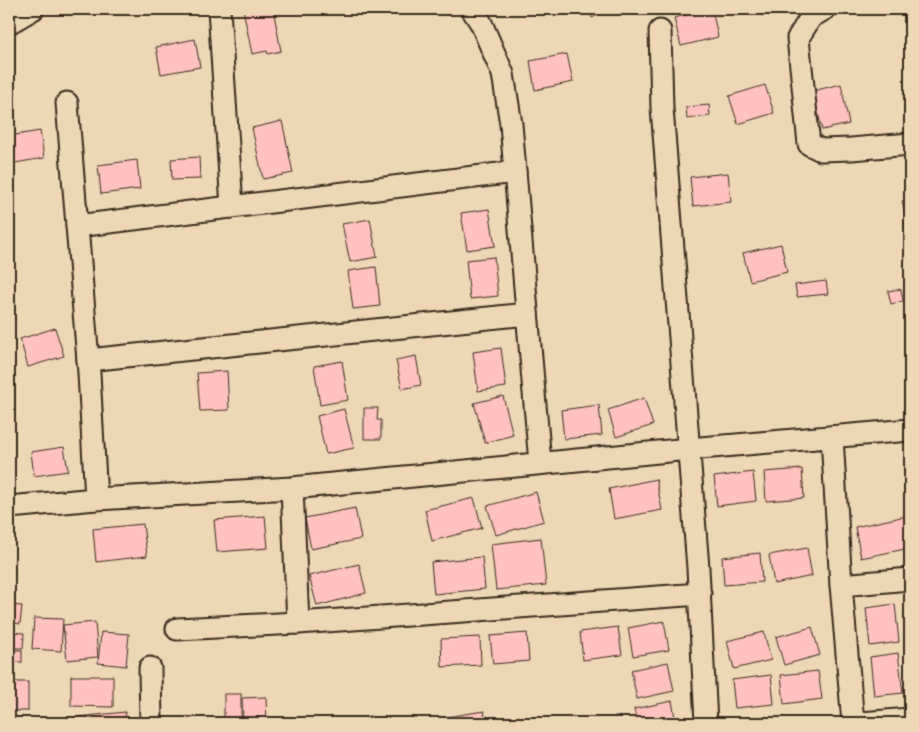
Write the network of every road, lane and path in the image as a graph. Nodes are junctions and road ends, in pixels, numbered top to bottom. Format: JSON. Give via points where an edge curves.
{"nodes":[{"id":1,"x":219,"y":9,"type":"edge"},
{"id":2,"x":472,"y":9,"type":"edge"},
{"id":3,"x":825,"y":9,"type":"edge"},
{"id":4,"x":660,"y":31,"type":"dead end"},
{"id":5,"x":67,"y":103,"type":"dead end"},
{"id":6,"x":910,"y":144,"type":"edge"},
{"id":7,"x":515,"y":172,"type":"junction"},
{"id":8,"x":232,"y":207,"type":"junction"},
{"id":9,"x":77,"y":226,"type":"junction"},
{"id":10,"x":527,"y":314,"type":"junction"},
{"id":11,"x":88,"y":360,"type":"junction"},
{"id":12,"x":910,"y":430,"type":"edge"},
{"id":13,"x":832,"y":437,"type":"junction"},
{"id":14,"x":689,"y":449,"type":"junction"},
{"id":15,"x":540,"y":463,"type":"junction"},
{"id":16,"x":292,"y":488,"type":"junction"},
{"id":17,"x":96,"y":499,"type":"junction"},
{"id":18,"x":9,"y":507,"type":"edge"},
{"id":19,"x":910,"y":579,"type":"edge"},
{"id":20,"x":841,"y":585,"type":"junction"},
{"id":21,"x":700,"y":594,"type":"junction"},
{"id":22,"x":298,"y":623,"type":"junction"},
{"id":23,"x":176,"y":629,"type":"dead end"},
{"id":24,"x":150,"y":668,"type":"dead end"},
{"id":25,"x":910,"y":720,"type":"edge"},
{"id":26,"x":151,"y":723,"type":"edge"},
{"id":27,"x":706,"y":723,"type":"edge"},
{"id":28,"x":853,"y":723,"type":"edge"},
{"id":29,"x":861,"y":723,"type":"edge"}],
"edges":[{"from":1,"to":8,"type":"street"},
{"from":2,"to":7,"type":"street","via":[[503,74]]},
{"from":3,"to":6,"type":"street","via":[[811,16],[798,38],[809,144],[821,150]]},
{"from":4,"to":14,"type":"street","via":[[662,108]]},
{"from":5,"to":9,"type":"street"},
{"from":7,"to":8,"type":"street"},
{"from":7,"to":10,"type":"street"},
{"from":8,"to":9,"type":"street"},
{"from":9,"to":11,"type":"street"},
{"from":10,"to":11,"type":"street"},
{"from":10,"to":15,"type":"street"},
{"from":11,"to":17,"type":"street"},
{"from":12,"to":13,"type":"street"},
{"from":13,"to":14,"type":"street"},
{"from":13,"to":20,"type":"street"},
{"from":14,"to":15,"type":"street"},
{"from":14,"to":21,"type":"street"},
{"from":15,"to":16,"type":"street"},
{"from":16,"to":17,"type":"street"},
{"from":16,"to":22,"type":"street"},
{"from":17,"to":18,"type":"street"},
{"from":19,"to":20,"type":"street"},
{"from":20,"to":28,"type":"street"},
{"from":21,"to":22,"type":"street"},
{"from":21,"to":27,"type":"street"},
{"from":22,"to":23,"type":"street"},
{"from":24,"to":26,"type":"street"},
{"from":25,"to":29,"type":"street"}]}
